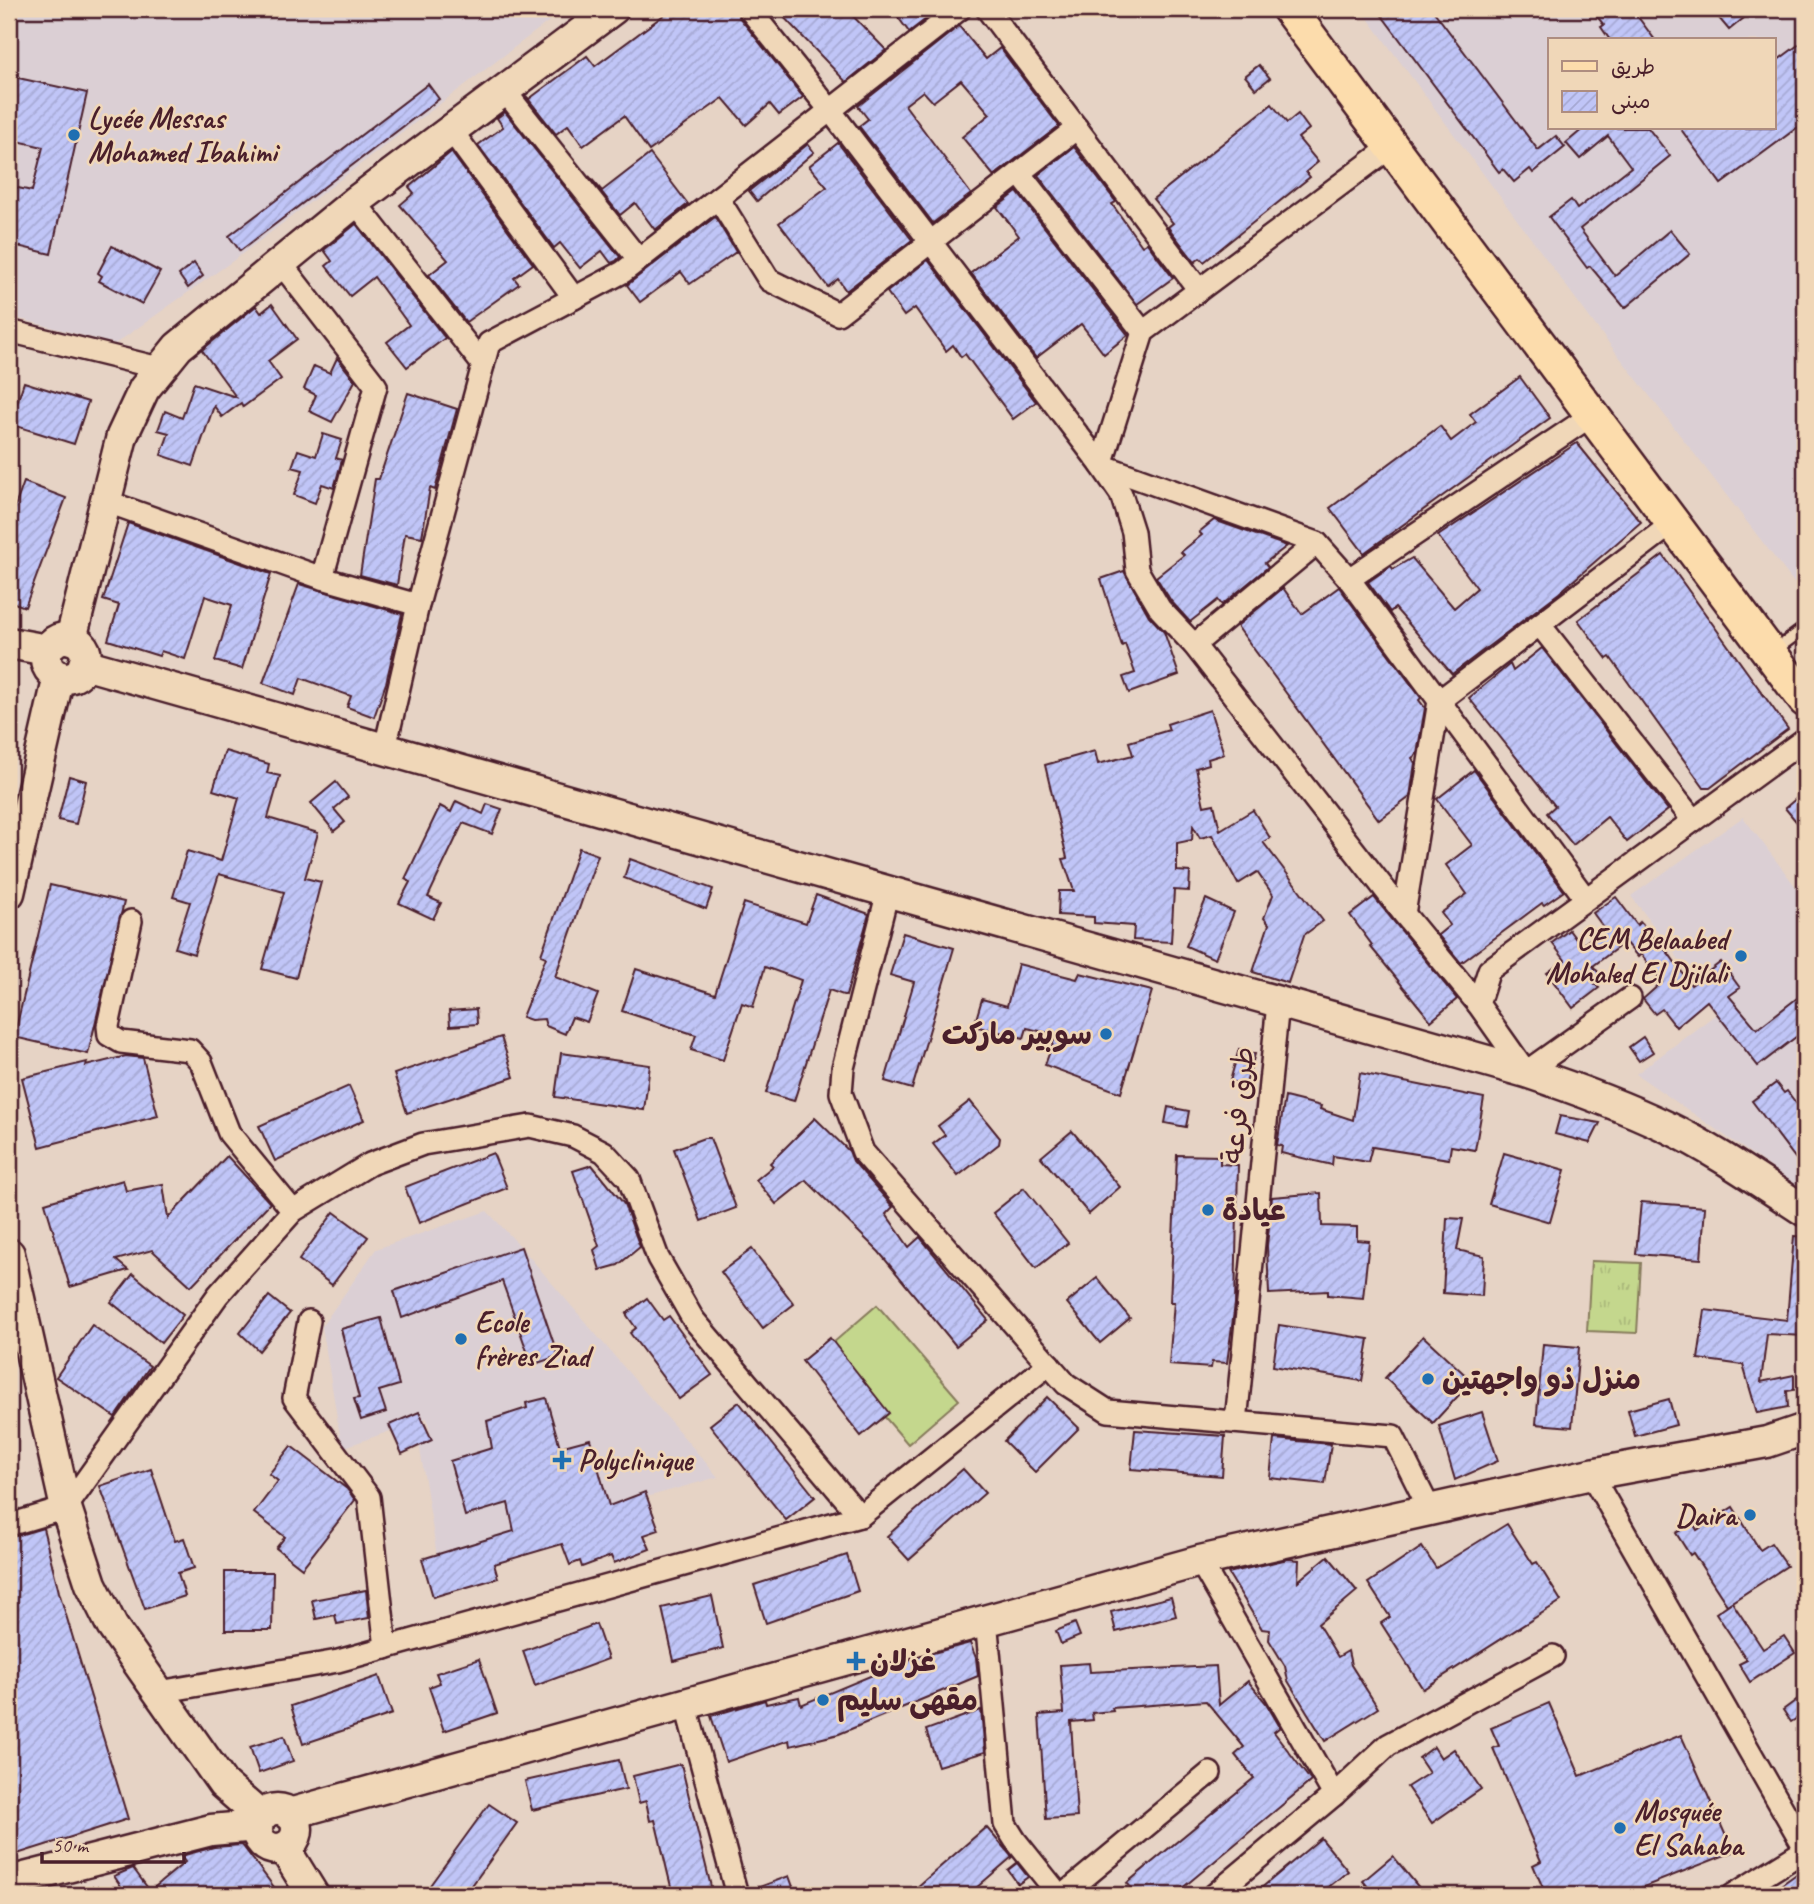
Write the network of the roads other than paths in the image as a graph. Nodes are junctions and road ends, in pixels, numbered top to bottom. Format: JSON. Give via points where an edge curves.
{"nodes":[{"id":1,"x":613,"y":9,"type":"edge"},
{"id":2,"x":749,"y":9,"type":"edge"},
{"id":3,"x":960,"y":9,"type":"edge"},
{"id":4,"x":987,"y":9,"type":"edge"},
{"id":5,"x":1289,"y":9,"type":"edge"},
{"id":6,"x":504,"y":90,"type":"junction"},
{"id":7,"x":830,"y":110,"type":"junction"},
{"id":8,"x":1077,"y":128,"type":"junction"},
{"id":9,"x":451,"y":130,"type":"junction"},
{"id":10,"x":1392,"y":146,"type":"junction"},
{"id":11,"x":1019,"y":173,"type":"junction"},
{"id":12,"x":718,"y":198,"type":"junction"},
{"id":13,"x":355,"y":202,"type":"junction"},
{"id":14,"x":929,"y":243,"type":"junction"},
{"id":15,"x":639,"y":260,"type":"junction"},
{"id":16,"x":280,"y":262,"type":"junction"},
{"id":17,"x":1199,"y":290,"type":"junction"},
{"id":18,"x":574,"y":298,"type":"junction"},
{"id":19,"x":9,"y":331,"type":"edge"},
{"id":20,"x":1143,"y":332,"type":"junction"},
{"id":21,"x":483,"y":365,"type":"junction"},
{"id":22,"x":159,"y":368,"type":"junction"},
{"id":23,"x":1592,"y":415,"type":"junction"},
{"id":24,"x":1101,"y":465,"type":"junction"},
{"id":25,"x":105,"y":501,"type":"junction"},
{"id":26,"x":1673,"y":523,"type":"junction"},
{"id":27,"x":1318,"y":542,"type":"junction"},
{"id":28,"x":322,"y":578,"type":"junction"},
{"id":29,"x":1349,"y":579,"type":"junction"},
{"id":30,"x":418,"y":605,"type":"junction"},
{"id":31,"x":1540,"y":625,"type":"junction"},
{"id":32,"x":1805,"y":628,"type":"edge"},
{"id":33,"x":9,"y":643,"type":"edge"},
{"id":34,"x":1194,"y":645,"type":"junction"},
{"id":35,"x":1770,"y":654,"type":"junction"},
{"id":36,"x":66,"y":657,"type":"junction"},
{"id":37,"x":1805,"y":700,"type":"edge"},
{"id":38,"x":1439,"y":702,"type":"junction"},
{"id":39,"x":1805,"y":739,"type":"edge"},
{"id":40,"x":385,"y":748,"type":"junction"},
{"id":41,"x":1693,"y":820,"type":"junction"},
{"id":42,"x":888,"y":891,"type":"junction"},
{"id":43,"x":9,"y":893,"type":"edge"},
{"id":44,"x":1586,"y":899,"type":"junction"},
{"id":45,"x":1404,"y":915,"type":"junction"},
{"id":46,"x":131,"y":921,"type":"dead end"},
{"id":47,"x":1630,"y":999,"type":"dead end"},
{"id":48,"x":1278,"y":1003,"type":"junction"},
{"id":49,"x":1478,"y":1004,"type":"junction"},
{"id":50,"x":1526,"y":1072,"type":"junction"},
{"id":51,"x":293,"y":1210,"type":"junction"},
{"id":52,"x":1805,"y":1211,"type":"edge"},
{"id":53,"x":9,"y":1254,"type":"edge"},
{"id":54,"x":309,"y":1321,"type":"dead end"},
{"id":55,"x":1049,"y":1364,"type":"junction"},
{"id":56,"x":1236,"y":1422,"type":"junction"},
{"id":57,"x":1805,"y":1429,"type":"edge"},
{"id":58,"x":1591,"y":1474,"type":"junction"},
{"id":59,"x":66,"y":1508,"type":"junction"},
{"id":60,"x":1430,"y":1510,"type":"junction"},
{"id":61,"x":860,"y":1516,"type":"junction"},
{"id":62,"x":9,"y":1525,"type":"edge"},
{"id":63,"x":1200,"y":1561,"type":"junction"},
{"id":64,"x":986,"y":1619,"type":"junction"},
{"id":65,"x":386,"y":1648,"type":"junction"},
{"id":66,"x":1553,"y":1656,"type":"dead end"},
{"id":67,"x":159,"y":1692,"type":"junction"},
{"id":68,"x":686,"y":1706,"type":"junction"},
{"id":69,"x":1210,"y":1773,"type":"dead end"},
{"id":70,"x":1334,"y":1795,"type":"junction"},
{"id":71,"x":269,"y":1819,"type":"junction"},
{"id":72,"x":1805,"y":1849,"type":"edge"},
{"id":73,"x":9,"y":1882,"type":"edge"},
{"id":74,"x":313,"y":1895,"type":"edge"},
{"id":75,"x":737,"y":1895,"type":"edge"},
{"id":76,"x":1061,"y":1895,"type":"edge"},
{"id":77,"x":1214,"y":1895,"type":"edge"},
{"id":78,"x":1733,"y":1895,"type":"edge"}],
"edges":[{"from":1,"to":6,"type":"street"},
{"from":2,"to":7,"type":"street"},
{"from":3,"to":7,"type":"street"},
{"from":4,"to":8,"type":"street"},
{"from":5,"to":10,"type":"main road"},
{"from":6,"to":9,"type":"street"},
{"from":6,"to":15,"type":"street"},
{"from":7,"to":12,"type":"street"},
{"from":7,"to":14,"type":"street"},
{"from":8,"to":11,"type":"street"},
{"from":8,"to":17,"type":"street"},
{"from":9,"to":13,"type":"street"},
{"from":9,"to":18,"type":"street"},
{"from":10,"to":17,"type":"street"},
{"from":10,"to":23,"type":"main road"},
{"from":11,"to":14,"type":"street"},
{"from":11,"to":20,"type":"street"},
{"from":12,"to":14,"type":"street","via":[[769,280],[838,314]]},
{"from":12,"to":15,"type":"street"},
{"from":13,"to":16,"type":"street"},
{"from":13,"to":21,"type":"street"},
{"from":14,"to":24,"type":"street"},
{"from":15,"to":18,"type":"street"},
{"from":16,"to":22,"type":"street"},
{"from":16,"to":28,"type":"street","via":[[376,386]]},
{"from":17,"to":20,"type":"street"},
{"from":18,"to":21,"type":"street","via":[[489,343]]},
{"from":19,"to":22,"type":"street"},
{"from":20,"to":24,"type":"street"},
{"from":21,"to":30,"type":"street"},
{"from":22,"to":25,"type":"street","via":[[131,412]]},
{"from":23,"to":26,"type":"main road"},
{"from":23,"to":29,"type":"street"},
{"from":24,"to":27,"type":"street"},
{"from":24,"to":34,"type":"street","via":[[1121,494],[1133,532],[1137,570],[1160,609]]},
{"from":25,"to":28,"type":"street"},
{"from":25,"to":36,"type":"street"},
{"from":26,"to":31,"type":"street"},
{"from":26,"to":35,"type":"main road"},
{"from":27,"to":29,"type":"street"},
{"from":27,"to":34,"type":"street"},
{"from":28,"to":30,"type":"street"},
{"from":29,"to":38,"type":"street"},
{"from":30,"to":40,"type":"street"},
{"from":31,"to":38,"type":"street"},
{"from":31,"to":41,"type":"street"},
{"from":32,"to":35,"type":"lane"},
{"from":33,"to":36,"type":"street"},
{"from":34,"to":45,"type":"street"},
{"from":35,"to":37,"type":"main road"},
{"from":36,"to":40,"type":"street"},
{"from":36,"to":43,"type":"street"},
{"from":38,"to":44,"type":"street"},
{"from":38,"to":45,"type":"street"},
{"from":39,"to":41,"type":"street"},
{"from":40,"to":42,"type":"street"},
{"from":41,"to":44,"type":"street"},
{"from":42,"to":48,"type":"street"},
{"from":42,"to":55,"type":"street","via":[[843,1068],[841,1093],[850,1121],[863,1152]]},
{"from":44,"to":49,"type":"street","via":[[1489,970]]},
{"from":45,"to":49,"type":"street"},
{"from":46,"to":51,"type":"street","via":[[109,1035],[121,1042],[190,1050],[201,1062],[229,1133]]},
{"from":47,"to":50,"type":"street"},
{"from":48,"to":50,"type":"street"},
{"from":48,"to":56,"type":"street","name":"طرق فرعة"},
{"from":49,"to":50,"type":"street"},
{"from":50,"to":52,"type":"street","via":[[1669,1128]]},
{"from":51,"to":59,"type":"street","via":[[218,1295]]},
{"from":51,"to":61,"type":"street","via":[[370,1164],[423,1144],[468,1135],[530,1126],[573,1136],[604,1152],[629,1179],[658,1258],[693,1319]]},
{"from":53,"to":59,"type":"street"},
{"from":54,"to":65,"type":"street","via":[[294,1398],[369,1497]]},
{"from":55,"to":56,"type":"street","via":[[1066,1384],[1108,1411]]},
{"from":55,"to":61,"type":"street"},
{"from":56,"to":60,"type":"street","via":[[1393,1436]]},
{"from":57,"to":58,"type":"street","via":[[1767,1442]]},
{"from":58,"to":60,"type":"street"},
{"from":58,"to":72,"type":"street"},
{"from":59,"to":62,"type":"street"},
{"from":59,"to":67,"type":"street","via":[[104,1613]]},
{"from":60,"to":63,"type":"street"},
{"from":61,"to":65,"type":"street"},
{"from":63,"to":64,"type":"street"},
{"from":63,"to":70,"type":"street"},
{"from":64,"to":68,"type":"street"},
{"from":64,"to":76,"type":"street","via":[[1005,1824]]},
{"from":65,"to":67,"type":"street","via":[[338,1661]]},
{"from":66,"to":70,"type":"street","via":[[1388,1745]]},
{"from":67,"to":71,"type":"street","via":[[223,1784]]},
{"from":68,"to":71,"type":"street"},
{"from":68,"to":75,"type":"street"},
{"from":69,"to":76,"type":"street"},
{"from":70,"to":77,"type":"street"},
{"from":71,"to":73,"type":"street"},
{"from":71,"to":74,"type":"street","via":[[297,1829],[284,1848]]},
{"from":72,"to":78,"type":"street"}]}
